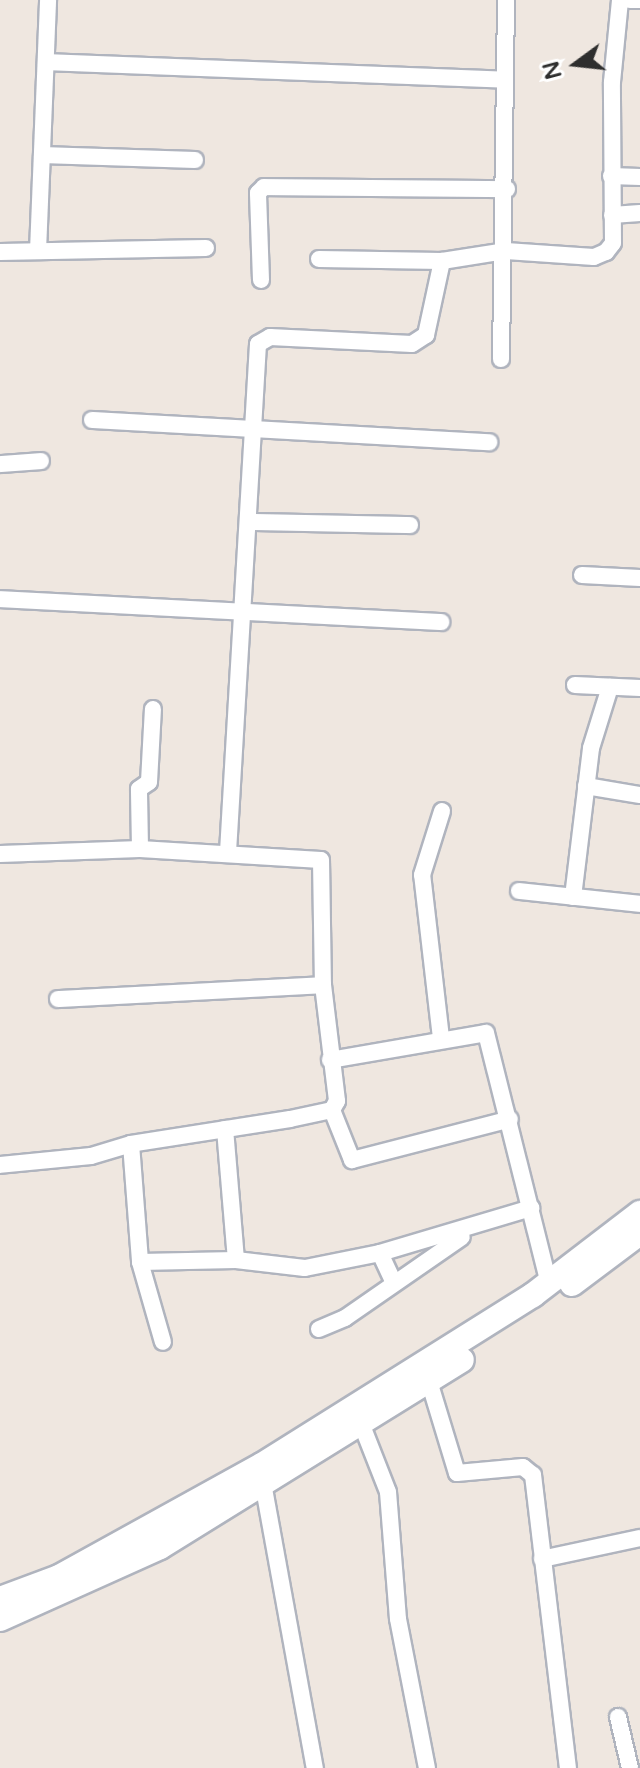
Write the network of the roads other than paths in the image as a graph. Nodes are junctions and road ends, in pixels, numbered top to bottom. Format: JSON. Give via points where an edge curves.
{"nodes":[{"id":1,"x":48,"y":0,"type":"edge"},
{"id":2,"x":506,"y":0,"type":"edge"},
{"id":3,"x":620,"y":0,"type":"edge"},
{"id":4,"x":630,"y":0,"type":"edge"},
{"id":5,"x":640,"y":0,"type":"edge"},
{"id":6,"x":46,"y":62,"type":"junction"},
{"id":7,"x":505,"y":80,"type":"junction"},
{"id":8,"x":42,"y":155,"type":"junction"},
{"id":9,"x":195,"y":160,"type":"dead end"},
{"id":10,"x":611,"y":176,"type":"junction"},
{"id":11,"x":640,"y":177,"type":"edge"},
{"id":12,"x":507,"y":189,"type":"junction"},
{"id":13,"x":640,"y":213,"type":"edge"},
{"id":14,"x":612,"y":215,"type":"junction"},
{"id":15,"x":206,"y":248,"type":"dead end"},
{"id":16,"x":38,"y":251,"type":"junction"},
{"id":17,"x":506,"y":251,"type":"junction"},
{"id":18,"x":0,"y":252,"type":"edge"},
{"id":19,"x":319,"y":259,"type":"dead end"},
{"id":20,"x":442,"y":261,"type":"junction"},
{"id":21,"x":261,"y":280,"type":"dead end"},
{"id":22,"x":501,"y":359,"type":"dead end"},
{"id":23,"x":92,"y":420,"type":"dead end"},
{"id":24,"x":254,"y":427,"type":"junction"},
{"id":25,"x":489,"y":442,"type":"dead end"},
{"id":26,"x":41,"y":461,"type":"dead end"},
{"id":27,"x":0,"y":464,"type":"edge"},
{"id":28,"x":250,"y":522,"type":"junction"},
{"id":29,"x":410,"y":525,"type":"dead end"},
{"id":30,"x":582,"y":575,"type":"dead end"},
{"id":31,"x":640,"y":578,"type":"edge"},
{"id":32,"x":0,"y":599,"type":"edge"},
{"id":33,"x":246,"y":611,"type":"junction"},
{"id":34,"x":441,"y":622,"type":"dead end"},
{"id":35,"x":575,"y":685,"type":"dead end"},
{"id":36,"x":610,"y":687,"type":"junction"},
{"id":37,"x":640,"y":688,"type":"edge"},
{"id":38,"x":153,"y":709,"type":"dead end"},
{"id":39,"x":586,"y":786,"type":"junction"},
{"id":40,"x":640,"y":795,"type":"edge"},
{"id":41,"x":442,"y":811,"type":"dead end"},
{"id":42,"x":140,"y":849,"type":"junction"},
{"id":43,"x":228,"y":852,"type":"junction"},
{"id":44,"x":0,"y":854,"type":"edge"},
{"id":45,"x":519,"y":891,"type":"dead end"},
{"id":46,"x":573,"y":897,"type":"junction"},
{"id":47,"x":640,"y":904,"type":"edge"},
{"id":48,"x":323,"y":985,"type":"junction"},
{"id":49,"x":58,"y":999,"type":"dead end"},
{"id":50,"x":441,"y":1038,"type":"junction"},
{"id":51,"x":330,"y":1060,"type":"junction"},
{"id":52,"x":332,"y":1110,"type":"junction"},
{"id":53,"x":510,"y":1119,"type":"junction"},
{"id":54,"x":225,"y":1129,"type":"junction"},
{"id":55,"x":131,"y":1144,"type":"junction"},
{"id":56,"x":0,"y":1165,"type":"edge"},
{"id":57,"x":531,"y":1208,"type":"junction"},
{"id":58,"x":640,"y":1213,"type":"edge"},
{"id":59,"x":473,"y":1230,"type":"junction"},
{"id":60,"x":640,"y":1233,"type":"edge"},
{"id":61,"x":380,"y":1253,"type":"junction"},
{"id":62,"x":236,"y":1260,"type":"junction"},
{"id":63,"x":140,"y":1262,"type":"junction"},
{"id":64,"x":394,"y":1283,"type":"junction"},
{"id":65,"x":549,"y":1283,"type":"junction"},
{"id":66,"x":319,"y":1329,"type":"dead end"},
{"id":67,"x":163,"y":1342,"type":"dead end"},
{"id":68,"x":429,"y":1381,"type":"junction"},
{"id":69,"x":361,"y":1423,"type":"junction"},
{"id":70,"x":263,"y":1483,"type":"junction"},
{"id":71,"x":640,"y":1538,"type":"edge"},
{"id":72,"x":542,"y":1559,"type":"junction"},
{"id":73,"x":0,"y":1599,"type":"edge"},
{"id":74,"x":0,"y":1619,"type":"edge"},
{"id":75,"x":618,"y":1717,"type":"dead end"},
{"id":76,"x":315,"y":1768,"type":"edge"},
{"id":77,"x":427,"y":1768,"type":"edge"},
{"id":78,"x":568,"y":1768,"type":"edge"},
{"id":79,"x":630,"y":1768,"type":"edge"}],
"edges":[{"from":1,"to":6,"type":"street"},
{"from":2,"to":7,"type":"street"},
{"from":3,"to":10,"type":"street"},
{"from":4,"to":5,"type":"street"},
{"from":6,"to":7,"type":"street"},
{"from":6,"to":8,"type":"street"},
{"from":7,"to":12,"type":"street"},
{"from":8,"to":9,"type":"street"},
{"from":8,"to":16,"type":"street"},
{"from":10,"to":11,"type":"street"},
{"from":10,"to":14,"type":"street"},
{"from":12,"to":17,"type":"street"},
{"from":12,"to":21,"type":"street","via":[[264,187],[258,193]]},
{"from":13,"to":14,"type":"street"},
{"from":14,"to":17,"type":"street","via":[[613,243],[594,257]]},
{"from":15,"to":16,"type":"street"},
{"from":16,"to":18,"type":"street"},
{"from":17,"to":20,"type":"street"},
{"from":17,"to":22,"type":"street"},
{"from":19,"to":20,"type":"street"},
{"from":20,"to":24,"type":"street","via":[[420,342],[260,340]]},
{"from":23,"to":24,"type":"street"},
{"from":24,"to":25,"type":"street"},
{"from":24,"to":28,"type":"street"},
{"from":26,"to":27,"type":"street"},
{"from":28,"to":29,"type":"street"},
{"from":28,"to":33,"type":"street"},
{"from":30,"to":31,"type":"street"},
{"from":32,"to":33,"type":"street"},
{"from":33,"to":34,"type":"street"},
{"from":33,"to":43,"type":"street"},
{"from":35,"to":36,"type":"street"},
{"from":36,"to":37,"type":"street"},
{"from":36,"to":39,"type":"street","via":[[596,723]]},
{"from":38,"to":42,"type":"street","via":[[149,782],[139,789]]},
{"from":39,"to":40,"type":"street"},
{"from":39,"to":46,"type":"street"},
{"from":41,"to":50,"type":"street","via":[[422,875]]},
{"from":42,"to":43,"type":"street"},
{"from":42,"to":44,"type":"street"},
{"from":43,"to":48,"type":"street","via":[[321,860]]},
{"from":45,"to":46,"type":"street"},
{"from":46,"to":47,"type":"street"},
{"from":48,"to":49,"type":"street"},
{"from":48,"to":51,"type":"street"},
{"from":50,"to":51,"type":"street"},
{"from":50,"to":53,"type":"street","via":[[481,1031],[489,1036]]},
{"from":51,"to":52,"type":"street","via":[[337,1101]]},
{"from":52,"to":53,"type":"street","via":[[352,1160]]},
{"from":52,"to":54,"type":"street"},
{"from":53,"to":57,"type":"street"},
{"from":54,"to":55,"type":"street"},
{"from":54,"to":62,"type":"street"},
{"from":55,"to":56,"type":"street","via":[[91,1156]]},
{"from":55,"to":63,"type":"street"},
{"from":57,"to":59,"type":"street"},
{"from":57,"to":65,"type":"street"},
{"from":58,"to":65,"type":"street"},
{"from":59,"to":61,"type":"street"},
{"from":59,"to":64,"type":"street"},
{"from":60,"to":68,"type":"street"},
{"from":61,"to":62,"type":"street","via":[[305,1268]]},
{"from":61,"to":64,"type":"street"},
{"from":62,"to":63,"type":"street"},
{"from":63,"to":67,"type":"street"},
{"from":64,"to":66,"type":"street"},
{"from":65,"to":73,"type":"street","via":[[262,1465],[59,1577]]},
{"from":68,"to":69,"type":"street"},
{"from":68,"to":72,"type":"street","via":[[457,1473],[529,1468]]},
{"from":69,"to":70,"type":"street"},
{"from":69,"to":77,"type":"street","via":[[388,1492],[398,1619]]},
{"from":70,"to":74,"type":"street","via":[[160,1547]]},
{"from":70,"to":76,"type":"street"},
{"from":71,"to":72,"type":"street"},
{"from":72,"to":78,"type":"street"},
{"from":75,"to":79,"type":"street"}]}
